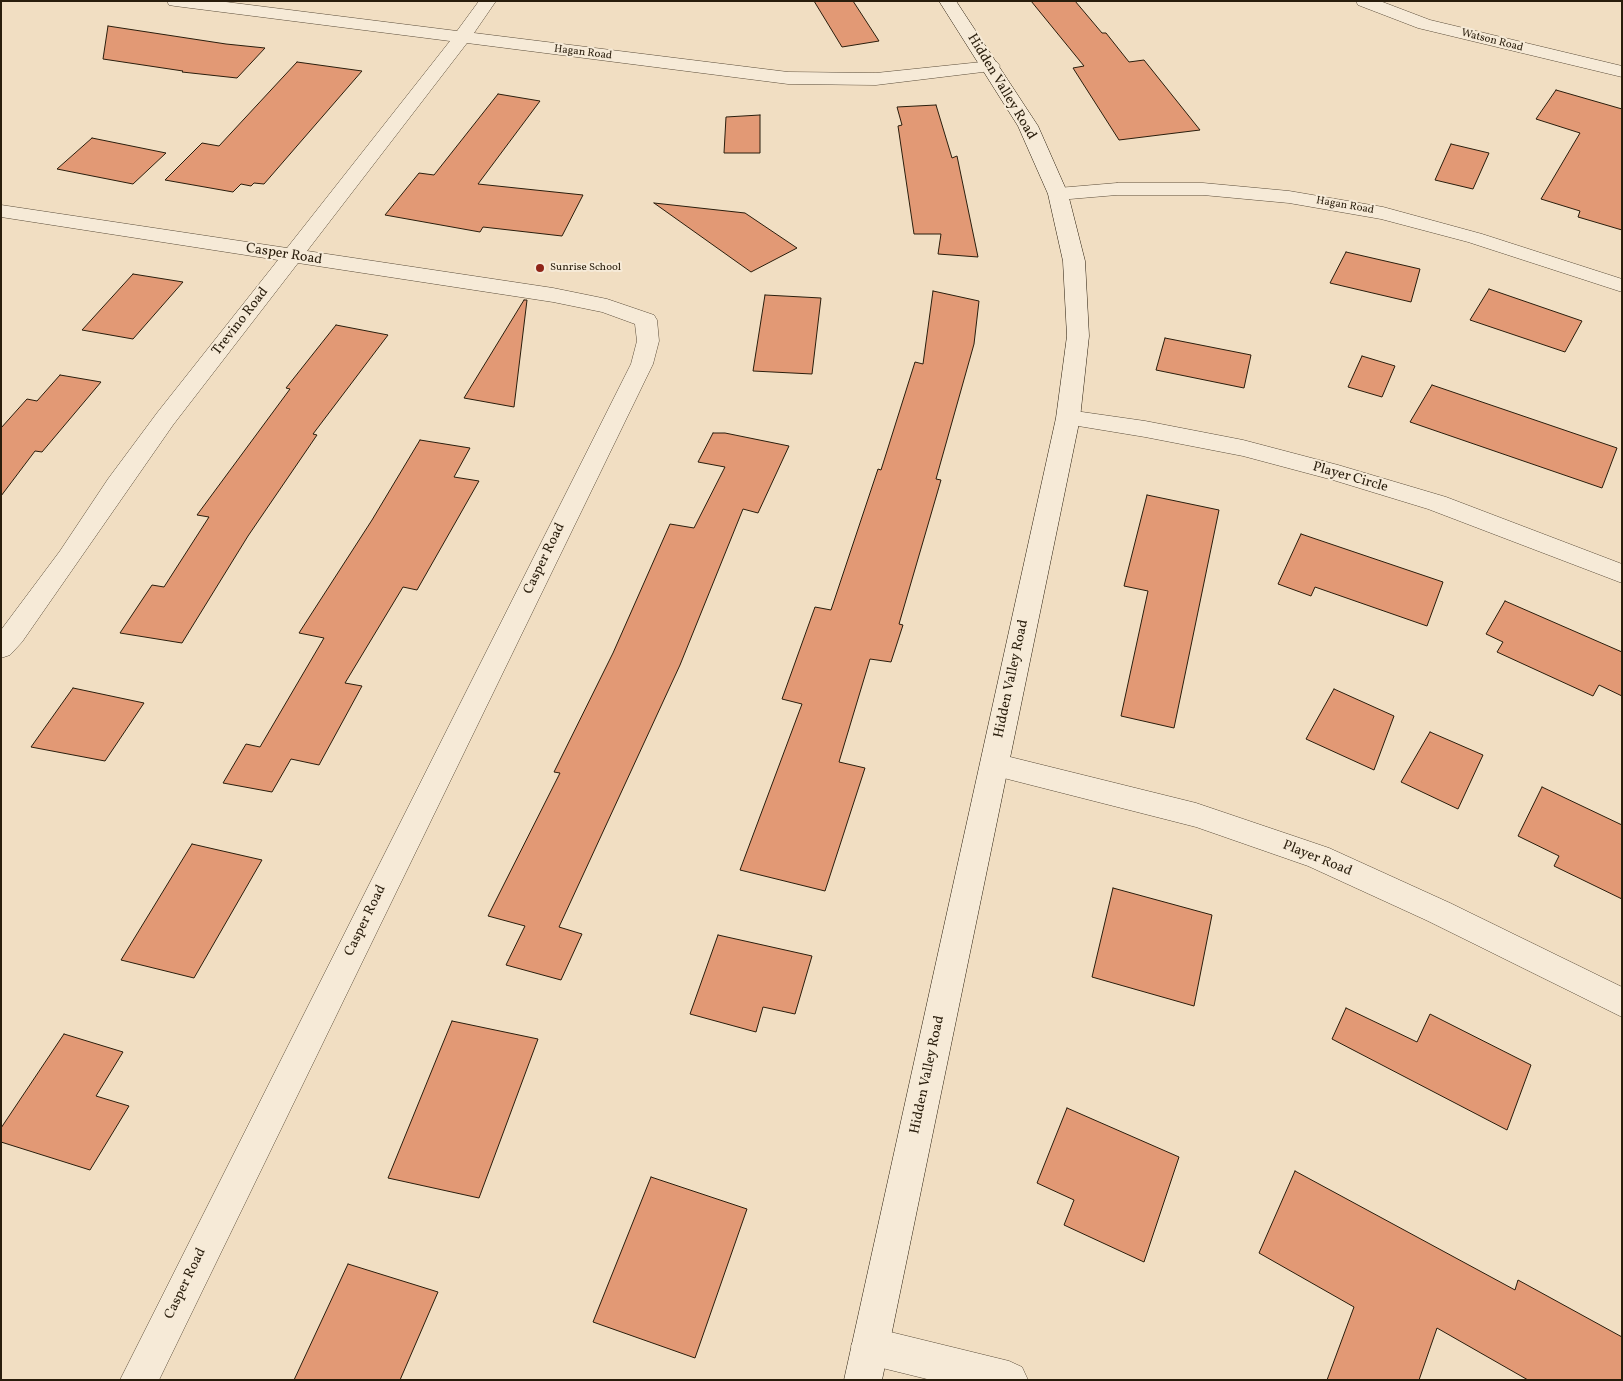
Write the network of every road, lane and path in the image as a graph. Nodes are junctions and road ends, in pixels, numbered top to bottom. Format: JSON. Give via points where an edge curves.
{"nodes":[{"id":1,"x":175,"y":1,"type":"edge"},
{"id":2,"x":488,"y":1,"type":"edge"},
{"id":3,"x":947,"y":1,"type":"edge"},
{"id":4,"x":1364,"y":1,"type":"edge"},
{"id":5,"x":462,"y":38,"type":"junction"},
{"id":6,"x":991,"y":66,"type":"junction"},
{"id":7,"x":1622,"y":72,"type":"edge"},
{"id":8,"x":1058,"y":194,"type":"junction"},
{"id":9,"x":1,"y":211,"type":"edge"},
{"id":10,"x":292,"y":256,"type":"junction"},
{"id":11,"x":1622,"y":286,"type":"edge"},
{"id":12,"x":1068,"y":418,"type":"junction"},
{"id":13,"x":1622,"y":574,"type":"edge"},
{"id":14,"x":1,"y":648,"type":"edge"},
{"id":15,"x":994,"y":765,"type":"junction"},
{"id":16,"x":1622,"y":1003,"type":"edge"},
{"id":17,"x":867,"y":1363,"type":"edge"},
{"id":18,"x":139,"y":1380,"type":"edge"},
{"id":19,"x":1009,"y":1380,"type":"edge"}],
"edges":[{"from":1,"to":5,"type":"street","name":"Hagan Road"},
{"from":2,"to":5,"type":"street","name":"Trevino Road"},
{"from":3,"to":6,"type":"street","name":"Hidden Valley Road"},
{"from":4,"to":7,"type":"street","name":"Watson Road","via":[[1433,26]]},
{"from":5,"to":6,"type":"street","name":"Hagan Road","via":[[788,78],[876,79]]},
{"from":5,"to":10,"type":"street","name":"Trevino Road"},
{"from":6,"to":8,"type":"street","name":"Hidden Valley Road","via":[[1028,126]]},
{"from":8,"to":11,"type":"street","name":"Hagan Road","via":[[1117,189],[1203,189],[1289,197],[1401,218],[1475,238]]},
{"from":8,"to":12,"type":"street","name":"Hidden Valley Road","via":[[1074,261],[1078,336]]},
{"from":9,"to":10,"type":"street","name":"Casper Road"},
{"from":10,"to":14,"type":"street","name":"Trevino Road","via":[[165,418],[69,558]]},
{"from":10,"to":18,"type":"street","name":"Casper Road","via":[[554,295],[607,306],[646,320],[648,341],[642,364]]},
{"from":12,"to":13,"type":"street","name":"Player Circle","via":[[1243,448],[1338,473],[1437,503]]},
{"from":12,"to":15,"type":"street","name":"Hidden Valley Road"},
{"from":15,"to":16,"type":"street","name":"Player Road","via":[[1196,815],[1318,857],[1439,912]]},
{"from":15,"to":17,"type":"street","name":"Hidden Valley Road"},
{"from":17,"to":19,"type":"street"}]}
